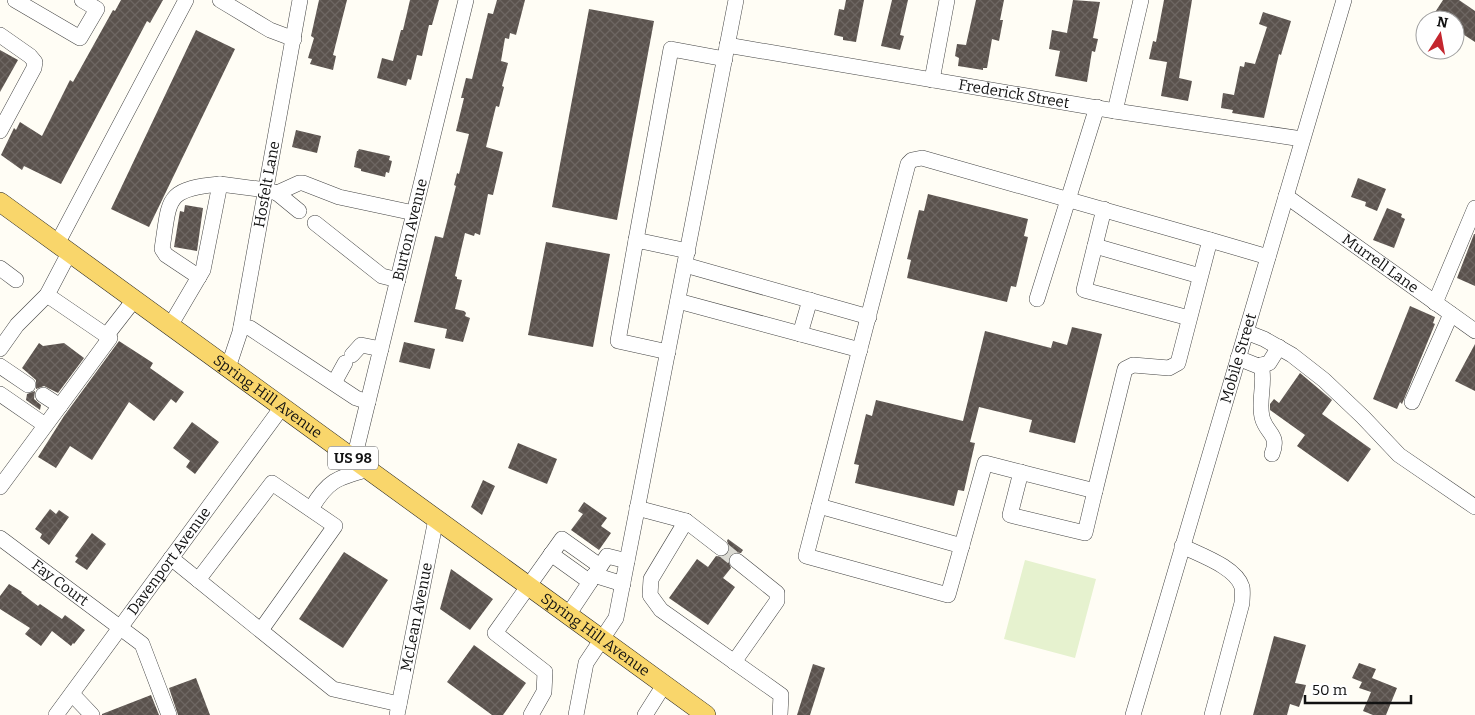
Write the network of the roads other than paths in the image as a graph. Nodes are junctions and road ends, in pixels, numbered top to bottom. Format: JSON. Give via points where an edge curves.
{"nodes":[{"id":1,"x":15,"y":0,"type":"edge"},
{"id":2,"x":82,"y":0,"type":"edge"},
{"id":3,"x":186,"y":0,"type":"edge"},
{"id":4,"x":220,"y":0,"type":"edge"},
{"id":5,"x":300,"y":0,"type":"edge"},
{"id":6,"x":466,"y":0,"type":"edge"},
{"id":7,"x":736,"y":0,"type":"edge"},
{"id":8,"x":947,"y":0,"type":"edge"},
{"id":9,"x":1140,"y":0,"type":"edge"},
{"id":10,"x":1344,"y":0,"type":"edge"},
{"id":11,"x":0,"y":35,"type":"edge"},
{"id":12,"x":294,"y":39,"type":"junction"},
{"id":13,"x":726,"y":52,"type":"junction"},
{"id":14,"x":932,"y":80,"type":"junction"},
{"id":15,"x":1097,"y":107,"type":"junction"},
{"id":16,"x":1115,"y":110,"type":"junction"},
{"id":17,"x":0,"y":131,"type":"edge"},
{"id":18,"x":1302,"y":139,"type":"junction"},
{"id":19,"x":220,"y":184,"type":"junction"},
{"id":20,"x":271,"y":192,"type":"junction"},
{"id":21,"x":1286,"y":196,"type":"junction"},
{"id":22,"x":1068,"y":199,"type":"junction"},
{"id":23,"x":0,"y":202,"type":"edge"},
{"id":24,"x":1475,"y":208,"type":"edge"},
{"id":25,"x":1104,"y":209,"type":"junction"},
{"id":26,"x":299,"y":211,"type":"dead end"},
{"id":27,"x":414,"y":213,"type":"junction"},
{"id":28,"x":315,"y":223,"type":"dead end"},
{"id":29,"x":636,"y":240,"type":"junction"},
{"id":30,"x":1210,"y":240,"type":"junction"},
{"id":31,"x":1095,"y":246,"type":"junction"},
{"id":32,"x":63,"y":249,"type":"junction"},
{"id":33,"x":1268,"y":257,"type":"junction"},
{"id":34,"x":686,"y":258,"type":"junction"},
{"id":35,"x":0,"y":268,"type":"edge"},
{"id":36,"x":1200,"y":276,"type":"junction"},
{"id":37,"x":200,"y":277,"type":"junction"},
{"id":38,"x":16,"y":280,"type":"dead end"},
{"id":39,"x":398,"y":280,"type":"junction"},
{"id":40,"x":47,"y":295,"type":"junction"},
{"id":41,"x":1037,"y":299,"type":"dead end"},
{"id":42,"x":134,"y":300,"type":"junction"},
{"id":43,"x":810,"y":300,"type":"junction"},
{"id":44,"x":678,"y":301,"type":"junction"},
{"id":45,"x":1436,"y":303,"type":"junction"},
{"id":46,"x":1451,"y":314,"type":"junction"},
{"id":47,"x":869,"y":317,"type":"junction"},
{"id":48,"x":1189,"y":318,"type":"junction"},
{"id":49,"x":170,"y":326,"type":"junction"},
{"id":50,"x":241,"y":327,"type":"junction"},
{"id":51,"x":1475,"y":331,"type":"edge"},
{"id":52,"x":1246,"y":332,"type":"junction"},
{"id":53,"x":800,"y":334,"type":"junction"},
{"id":54,"x":106,"y":336,"type":"junction"},
{"id":55,"x":1279,"y":347,"type":"junction"},
{"id":56,"x":0,"y":348,"type":"edge"},
{"id":57,"x":381,"y":349,"type":"junction"},
{"id":58,"x":860,"y":350,"type":"junction"},
{"id":59,"x":668,"y":352,"type":"junction"},
{"id":60,"x":1238,"y":358,"type":"junction"},
{"id":61,"x":1261,"y":365,"type":"junction"},
{"id":62,"x":0,"y":366,"type":"edge"},
{"id":63,"x":228,"y":368,"type":"junction"},
{"id":64,"x":334,"y":383,"type":"junction"},
{"id":65,"x":28,"y":385,"type":"dead end"},
{"id":66,"x":0,"y":394,"type":"edge"},
{"id":67,"x":43,"y":395,"type":"dead end"},
{"id":68,"x":368,"y":402,"type":"junction"},
{"id":69,"x":1412,"y":402,"type":"dead end"},
{"id":70,"x":60,"y":406,"type":"junction"},
{"id":71,"x":282,"y":406,"type":"junction"},
{"id":72,"x":46,"y":426,"type":"junction"},
{"id":73,"x":1272,"y":454,"type":"dead end"},
{"id":74,"x":361,"y":464,"type":"junction"},
{"id":75,"x":1020,"y":472,"type":"junction"},
{"id":76,"x":0,"y":487,"type":"edge"},
{"id":77,"x":1096,"y":491,"type":"junction"},
{"id":78,"x":819,"y":506,"type":"junction"},
{"id":79,"x":1475,"y":507,"type":"edge"},
{"id":80,"x":637,"y":508,"type":"junction"},
{"id":81,"x":311,"y":509,"type":"junction"},
{"id":82,"x":436,"y":519,"type":"junction"},
{"id":83,"x":686,"y":521,"type":"junction"},
{"id":84,"x":0,"y":538,"type":"edge"},
{"id":85,"x":962,"y":546,"type":"junction"},
{"id":86,"x":1182,"y":546,"type":"junction"},
{"id":87,"x":721,"y":548,"type":"tunnel mouth"},
{"id":88,"x":171,"y":558,"type":"junction"},
{"id":89,"x":737,"y":560,"type":"tunnel mouth"},
{"id":90,"x":627,"y":561,"type":"junction"},
{"id":91,"x":595,"y":574,"type":"junction"},
{"id":92,"x":198,"y":580,"type":"junction"},
{"id":93,"x":622,"y":584,"type":"junction"},
{"id":94,"x":528,"y":586,"type":"junction"},
{"id":95,"x":568,"y":615,"type":"junction"},
{"id":96,"x":120,"y":628,"type":"junction"},
{"id":97,"x":261,"y":630,"type":"junction"},
{"id":98,"x":602,"y":640,"type":"junction"},
{"id":99,"x":734,"y":662,"type":"junction"},
{"id":100,"x":664,"y":684,"type":"junction"},
{"id":101,"x":72,"y":694,"type":"junction"},
{"id":102,"x":398,"y":709,"type":"edge"},
{"id":103,"x":56,"y":715,"type":"edge"},
{"id":104,"x":94,"y":715,"type":"edge"},
{"id":105,"x":169,"y":715,"type":"edge"},
{"id":106,"x":531,"y":715,"type":"edge"},
{"id":107,"x":576,"y":715,"type":"edge"},
{"id":108,"x":645,"y":715,"type":"edge"},
{"id":109,"x":706,"y":715,"type":"edge"},
{"id":110,"x":780,"y":715,"type":"edge"},
{"id":111,"x":1132,"y":715,"type":"edge"},
{"id":112,"x":1212,"y":715,"type":"edge"}],
"edges":[{"from":1,"to":2,"type":"street","via":[[80,38],[97,8]]},
{"from":3,"to":32,"type":"street"},
{"from":4,"to":12,"type":"street","via":[[270,30]]},
{"from":5,"to":12,"type":"street","name":"Hosfelt Lane"},
{"from":6,"to":27,"type":"street","name":"Burton Avenue"},
{"from":7,"to":13,"type":"street"},
{"from":8,"to":14,"type":"street"},
{"from":9,"to":16,"type":"street"},
{"from":10,"to":18,"type":"street","name":"Mobile Street"},
{"from":11,"to":17,"type":"street","via":[[34,62],[34,68]]},
{"from":12,"to":20,"type":"street","name":"Hosfelt Lane"},
{"from":13,"to":14,"type":"street","name":"Frederick Street"},
{"from":13,"to":29,"type":"street","name":"Frederick Street","via":[[671,49]]},
{"from":13,"to":34,"type":"street"},
{"from":14,"to":15,"type":"street","name":"Frederick Street"},
{"from":15,"to":16,"type":"street","name":"Frederick Street"},
{"from":15,"to":22,"type":"street"},
{"from":16,"to":18,"type":"street","name":"Frederick Street"},
{"from":18,"to":21,"type":"street","name":"Mobile Street"},
{"from":19,"to":20,"type":"street"},
{"from":19,"to":37,"type":"street"},
{"from":19,"to":37,"type":"street","via":[[182,191],[169,206],[162,249]]},
{"from":20,"to":26,"type":"street"},
{"from":20,"to":27,"type":"street","via":[[299,182],[339,196]]},
{"from":20,"to":50,"type":"street","name":"Hosfelt Lane"},
{"from":21,"to":33,"type":"street","name":"Mobile Street"},
{"from":21,"to":45,"type":"street","name":"Murrell Lane"},
{"from":22,"to":25,"type":"street"},
{"from":22,"to":41,"type":"street"},
{"from":22,"to":47,"type":"street","via":[[922,158],[912,160],[908,164]]},
{"from":23,"to":32,"type":"main road","name":"Spring Hill Avenue","number":"US 98"},
{"from":24,"to":45,"type":"street"},
{"from":25,"to":30,"type":"street"},
{"from":25,"to":31,"type":"street"},
{"from":27,"to":39,"type":"street","name":"Burton Avenue"},
{"from":28,"to":39,"type":"street","via":[[382,276]]},
{"from":29,"to":34,"type":"street"},
{"from":29,"to":59,"type":"street","via":[[618,341]]},
{"from":30,"to":33,"type":"street"},
{"from":30,"to":36,"type":"street"},
{"from":31,"to":36,"type":"street"},
{"from":31,"to":48,"type":"street","via":[[1084,290]]},
{"from":32,"to":40,"type":"street"},
{"from":32,"to":42,"type":"main road","name":"Spring Hill Avenue","number":"US 98"},
{"from":33,"to":52,"type":"street","name":"Mobile Street"},
{"from":34,"to":43,"type":"street"},
{"from":34,"to":44,"type":"street"},
{"from":35,"to":38,"type":"street"},
{"from":36,"to":48,"type":"street"},
{"from":37,"to":49,"type":"street"},
{"from":39,"to":57,"type":"street","name":"Burton Avenue"},
{"from":40,"to":54,"type":"street"},
{"from":40,"to":56,"type":"street","via":[[17,325]]},
{"from":42,"to":49,"type":"main road","name":"Spring Hill Avenue","number":"US 98"},
{"from":42,"to":54,"type":"street"},
{"from":43,"to":47,"type":"street"},
{"from":43,"to":53,"type":"street"},
{"from":44,"to":53,"type":"street"},
{"from":44,"to":59,"type":"street"},
{"from":45,"to":46,"type":"street","name":"Murrell Lane"},
{"from":46,"to":51,"type":"street","name":"Murrell Lane"},
{"from":46,"to":69,"type":"street"},
{"from":47,"to":58,"type":"street"},
{"from":48,"to":77,"type":"street","via":[[1178,363],[1169,368],[1132,365],[1125,370]]},
{"from":49,"to":63,"type":"main road","name":"Spring Hill Avenue","number":"US 98"},
{"from":50,"to":63,"type":"street","name":"Hosfelt Lane"},
{"from":50,"to":64,"type":"street","via":[[250,328]]},
{"from":52,"to":55,"type":"street"},
{"from":52,"to":60,"type":"street","name":"Mobile Street"},
{"from":53,"to":58,"type":"street"},
{"from":54,"to":70,"type":"street","via":[[110,338]]},
{"from":55,"to":61,"type":"street","via":[[1269,364]]},
{"from":55,"to":79,"type":"street","via":[[1324,380],[1400,455]]},
{"from":57,"to":64,"type":"street","via":[[361,345]]},
{"from":57,"to":68,"type":"street","name":"Burton Avenue"},
{"from":58,"to":78,"type":"street"},
{"from":59,"to":80,"type":"street"},
{"from":60,"to":61,"type":"street"},
{"from":60,"to":86,"type":"street","name":"Mobile Street"},
{"from":61,"to":73,"type":"street","via":[[1264,373],[1261,415],[1276,444]]},
{"from":62,"to":65,"type":"street"},
{"from":63,"to":71,"type":"main road","name":"Spring Hill Avenue","number":"US 98"},
{"from":64,"to":68,"type":"street"},
{"from":66,"to":72,"type":"street"},
{"from":67,"to":70,"type":"street"},
{"from":68,"to":74,"type":"street","name":"Burton Avenue"},
{"from":70,"to":72,"type":"street"},
{"from":71,"to":74,"type":"main road","name":"Spring Hill Avenue","number":"US 98"},
{"from":71,"to":88,"type":"street","name":"Davenport Avenue"},
{"from":72,"to":76,"type":"street"},
{"from":74,"to":81,"type":"street","via":[[322,491]]},
{"from":74,"to":82,"type":"main road","name":"Spring Hill Avenue","number":"US 98"},
{"from":75,"to":77,"type":"street"},
{"from":75,"to":77,"type":"street","via":[[1010,515],[1085,533]]},
{"from":75,"to":85,"type":"street","via":[[984,463]]},
{"from":78,"to":85,"type":"street"},
{"from":78,"to":85,"type":"street","via":[[806,556],[948,595]]},
{"from":80,"to":83,"type":"street"},
{"from":80,"to":90,"type":"street"},
{"from":81,"to":92,"type":"street","via":[[272,482]]},
{"from":81,"to":97,"type":"street","via":[[335,526]]},
{"from":82,"to":94,"type":"main road","name":"Spring Hill Avenue","number":"US 98"},
{"from":82,"to":102,"type":"street","name":"McLean Avenue"},
{"from":83,"to":87,"type":"street"},
{"from":83,"to":99,"type":"street","via":[[651,579],[650,595],[660,610]]},
{"from":84,"to":96,"type":"street","name":"Fay Court"},
{"from":86,"to":111,"type":"street","name":"Mobile Street"},
{"from":86,"to":112,"type":"street","via":[[1234,574],[1242,587],[1242,603]]},
{"from":88,"to":92,"type":"street"},
{"from":88,"to":96,"type":"street","name":"Davenport Avenue"},
{"from":89,"to":99,"type":"street","via":[[778,593],[777,601]]},
{"from":90,"to":91,"type":"street","via":[[607,556]]},
{"from":90,"to":93,"type":"street"},
{"from":91,"to":93,"type":"street"},
{"from":91,"to":94,"type":"street","via":[[551,554]]},
{"from":91,"to":95,"type":"street"},
{"from":92,"to":97,"type":"street"},
{"from":93,"to":98,"type":"street","via":[[616,618]]},
{"from":94,"to":95,"type":"main road","name":"Spring Hill Avenue","number":"US 98"},
{"from":94,"to":106,"type":"street","via":[[495,633],[545,672],[544,692]]},
{"from":95,"to":98,"type":"main road","name":"Spring Hill Avenue","number":"US 98"},
{"from":96,"to":101,"type":"street","name":"Davenport Avenue"},
{"from":96,"to":105,"type":"street","name":"Fay Court","via":[[142,644]]},
{"from":97,"to":102,"type":"street","via":[[333,689]]},
{"from":98,"to":100,"type":"main road","name":"Spring Hill Avenue","number":"US 98"},
{"from":98,"to":107,"type":"street","via":[[586,663]]},
{"from":99,"to":110,"type":"street","via":[[781,695]]},
{"from":100,"to":108,"type":"street"},
{"from":100,"to":109,"type":"main road","name":"Spring Hill Avenue","number":"US 98"},
{"from":101,"to":103,"type":"street","name":"Davenport Avenue"},
{"from":101,"to":104,"type":"street"}]}
